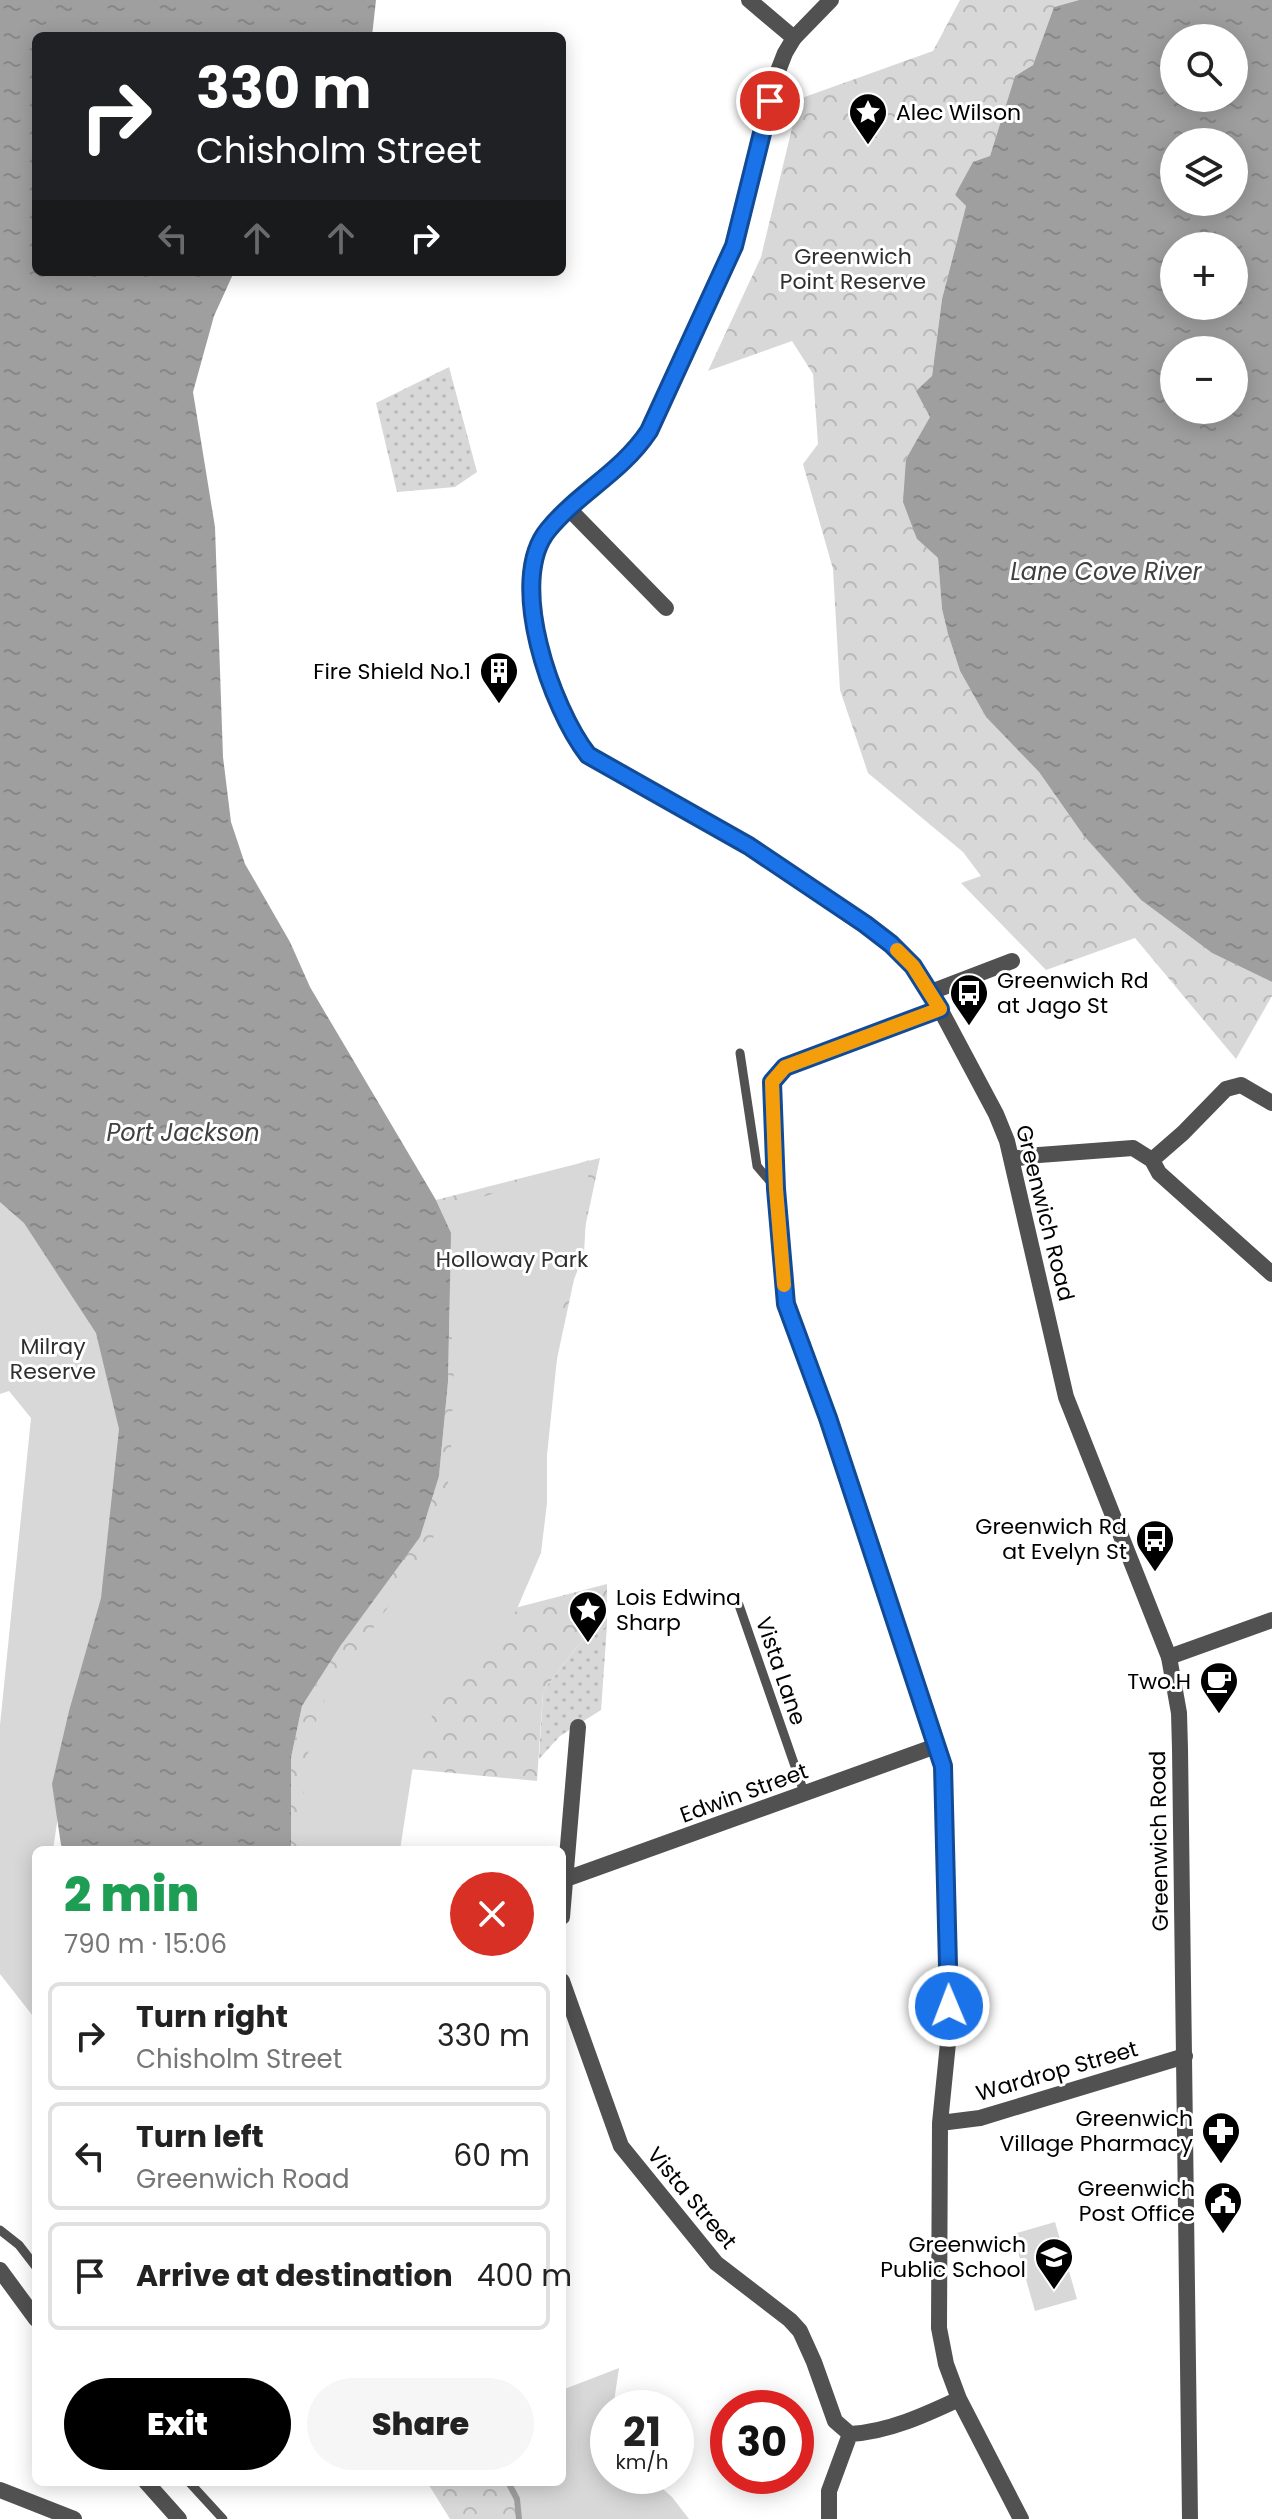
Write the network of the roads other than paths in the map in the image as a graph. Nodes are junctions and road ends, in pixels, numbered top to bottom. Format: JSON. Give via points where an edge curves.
{"nodes":[{"id":1,"x":749,"y":0,"type":"edge"},
{"id":2,"x":831,"y":0,"type":"edge"},
{"id":3,"x":794,"y":38,"type":"junction"},
{"id":4,"x":568,"y":508,"type":"junction"},
{"id":5,"x":666,"y":608,"type":"dead end"},
{"id":6,"x":1012,"y":961,"type":"dead end"},
{"id":7,"x":931,"y":992,"type":"junction"},
{"id":8,"x":940,"y":1009,"type":"junction"},
{"id":9,"x":740,"y":1053,"type":"dead end"},
{"id":10,"x":1272,"y":1103,"type":"edge"},
{"id":11,"x":1012,"y":1159,"type":"junction"},
{"id":12,"x":1152,"y":1160,"type":"junction"},
{"id":13,"x":776,"y":1189,"type":"junction"},
{"id":14,"x":1272,"y":1274,"type":"edge"},
{"id":15,"x":739,"y":1605,"type":"dead end"},
{"id":16,"x":1272,"y":1620,"type":"edge"},
{"id":17,"x":1169,"y":1657,"type":"junction"},
{"id":18,"x":578,"y":1727,"type":"dead end"},
{"id":19,"x":936,"y":1746,"type":"junction"},
{"id":20,"x":805,"y":1795,"type":"junction"},
{"id":21,"x":566,"y":1879,"type":"joint"},
{"id":22,"x":566,"y":1992,"type":"edge"},
{"id":23,"x":1185,"y":2056,"type":"junction"},
{"id":24,"x":940,"y":2123,"type":"junction"},
{"id":25,"x":0,"y":2230,"type":"edge"},
{"id":26,"x":32,"y":2262,"type":"edge"},
{"id":27,"x":0,"y":2270,"type":"edge"},
{"id":28,"x":32,"y":2314,"type":"edge"},
{"id":29,"x":959,"y":2399,"type":"junction"},
{"id":30,"x":850,"y":2434,"type":"junction"},
{"id":31,"x":150,"y":2486,"type":"edge"},
{"id":32,"x":193,"y":2486,"type":"edge"},
{"id":33,"x":0,"y":2490,"type":"edge"},
{"id":34,"x":74,"y":2519,"type":"edge"},
{"id":35,"x":179,"y":2519,"type":"edge"},
{"id":36,"x":223,"y":2519,"type":"edge"},
{"id":37,"x":829,"y":2519,"type":"edge"},
{"id":38,"x":1021,"y":2519,"type":"edge"},
{"id":39,"x":1190,"y":2519,"type":"edge"}],
"edges":[{"from":1,"to":3,"type":"street"},
{"from":2,"to":3,"type":"street","name":"Greenwich Road"},
{"from":3,"to":4,"type":"street","name":"Greenwich Road","via":[[778,71],[734,246],[649,431],[621,466]]},
{"from":4,"to":5,"type":"street"},
{"from":4,"to":7,"type":"street","name":"Greenwich Road","via":[[536,548],[532,590],[537,644],[573,737],[605,767],[749,846],[865,924],[913,966]]},
{"from":6,"to":7,"type":"street"},
{"from":7,"to":8,"type":"street","name":"Greenwich Road"},
{"from":8,"to":11,"type":"street","name":"Greenwich Road","via":[[996,1114]]},
{"from":8,"to":13,"type":"street","via":[[785,1067],[772,1082]]},
{"from":9,"to":13,"type":"lane","via":[[757,1166]]},
{"from":10,"to":12,"type":"street","via":[[1241,1085],[1226,1089]]},
{"from":11,"to":12,"type":"street","via":[[1133,1148]]},
{"from":11,"to":17,"type":"street","name":"Greenwich Road","via":[[1066,1397]]},
{"from":12,"to":14,"type":"street","via":[[1159,1173]]},
{"from":13,"to":19,"type":"street","via":[[786,1304]]},
{"from":15,"to":20,"type":"lane","name":"Vista Lane"},
{"from":16,"to":17,"type":"street"},
{"from":17,"to":23,"type":"street","name":"Greenwich Road","via":[[1180,1737]]},
{"from":18,"to":21,"type":"street"},
{"from":19,"to":20,"type":"street","name":"Edwin Street"},
{"from":19,"to":24,"type":"street","via":[[945,1777],[949,2033]]},
{"from":20,"to":21,"type":"street","name":"Edwin Street"},
{"from":22,"to":30,"type":"street","name":"Vista Street","via":[[621,2146],[716,2263],[800,2331],[835,2421]]},
{"from":23,"to":24,"type":"street","name":"Wardrop Street","via":[[980,2118]]},
{"from":23,"to":39,"type":"street","name":"Greenwich Road"},
{"from":24,"to":29,"type":"street","via":[[939,2328]]},
{"from":25,"to":26,"type":"lane"},
{"from":27,"to":28,"type":"street"},
{"from":29,"to":30,"type":"street","via":[[871,2433]]},
{"from":29,"to":38,"type":"street"},
{"from":30,"to":37,"type":"street","via":[[829,2491]]},
{"from":31,"to":35,"type":"street"},
{"from":32,"to":36,"type":"lane"},
{"from":33,"to":34,"type":"street"}]}
